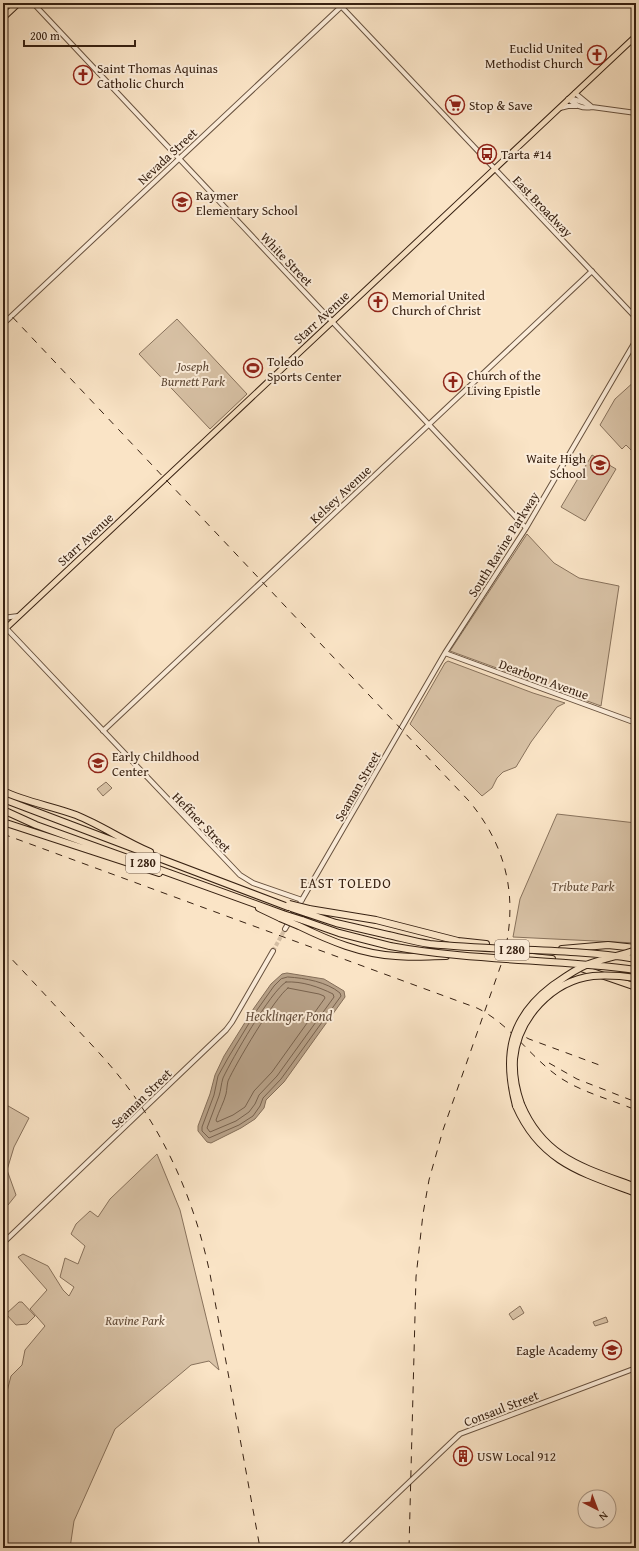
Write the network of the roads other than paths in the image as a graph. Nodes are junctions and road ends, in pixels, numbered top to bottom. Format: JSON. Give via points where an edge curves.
{"nodes":[{"id":1,"x":19,"y":3,"type":"edge"},
{"id":2,"x":33,"y":3,"type":"edge"},
{"id":3,"x":341,"y":4,"type":"edge"},
{"id":4,"x":3,"y":18,"type":"edge"},
{"id":5,"x":636,"y":36,"type":"edge"},
{"id":6,"x":575,"y":93,"type":"junction"},
{"id":7,"x":569,"y":98,"type":"junction"},
{"id":8,"x":591,"y":106,"type":"junction"},
{"id":9,"x":579,"y":107,"type":"junction"},
{"id":10,"x":559,"y":108,"type":"junction"},
{"id":11,"x":636,"y":113,"type":"edge"},
{"id":12,"x":179,"y":158,"type":"junction"},
{"id":13,"x":494,"y":169,"type":"junction"},
{"id":14,"x":592,"y":271,"type":"junction"},
{"id":15,"x":628,"y":310,"type":"junction"},
{"id":16,"x":636,"y":310,"type":"edge"},
{"id":17,"x":636,"y":318,"type":"edge"},
{"id":18,"x":332,"y":321,"type":"junction"},
{"id":19,"x":3,"y":324,"type":"edge"},
{"id":20,"x":636,"y":340,"type":"edge"},
{"id":21,"x":429,"y":424,"type":"junction"},
{"id":22,"x":526,"y":528,"type":"junction"},
{"id":23,"x":18,"y":616,"type":"junction"},
{"id":24,"x":3,"y":618,"type":"edge"},
{"id":25,"x":4,"y":629,"type":"edge"},
{"id":26,"x":445,"y":653,"type":"junction"},
{"id":27,"x":636,"y":723,"type":"edge"},
{"id":28,"x":103,"y":731,"type":"junction"},
{"id":29,"x":3,"y":791,"type":"edge"},
{"id":30,"x":3,"y":799,"type":"edge"},
{"id":31,"x":3,"y":810,"type":"edge"},
{"id":32,"x":3,"y":822,"type":"edge"},
{"id":33,"x":178,"y":866,"type":"junction"},
{"id":34,"x":219,"y":891,"type":"junction"},
{"id":35,"x":302,"y":900,"type":"junction"},
{"id":36,"x":308,"y":911,"type":"junction"},
{"id":37,"x":282,"y":916,"type":"junction"},
{"id":38,"x":285,"y":929,"type":"tunnel mouth"},
{"id":39,"x":636,"y":949,"type":"edge"},
{"id":40,"x":273,"y":951,"type":"tunnel mouth"},
{"id":41,"x":636,"y":959,"type":"edge"},
{"id":42,"x":636,"y":970,"type":"edge"},
{"id":43,"x":636,"y":978,"type":"edge"},
{"id":44,"x":636,"y":987,"type":"edge"},
{"id":45,"x":518,"y":1105,"type":"junction"},
{"id":46,"x":636,"y":1187,"type":"edge"},
{"id":47,"x":636,"y":1193,"type":"edge"},
{"id":48,"x":3,"y":1243,"type":"edge"},
{"id":49,"x":636,"y":1368,"type":"edge"},
{"id":50,"x":340,"y":1548,"type":"edge"}],
"edges":[{"from":1,"to":4,"type":"main road"},
{"from":2,"to":12,"type":"street","name":"White Street"},
{"from":3,"to":12,"type":"street","name":"Nevada Street"},
{"from":3,"to":13,"type":"street","name":"East Broadway"},
{"from":5,"to":6,"type":"main road","name":"Starr Avenue"},
{"from":6,"to":7,"type":"main road","name":"Starr Avenue"},
{"from":6,"to":8,"type":"street"},
{"from":7,"to":8,"type":"street"},
{"from":7,"to":9,"type":"street"},
{"from":7,"to":10,"type":"main road","name":"Starr Avenue"},
{"from":8,"to":9,"type":"street"},
{"from":8,"to":11,"type":"street"},
{"from":9,"to":10,"type":"street"},
{"from":10,"to":13,"type":"main road","name":"Starr Avenue"},
{"from":12,"to":18,"type":"street","name":"White Street"},
{"from":12,"to":19,"type":"street","name":"Nevada Street"},
{"from":13,"to":14,"type":"street","name":"East Broadway"},
{"from":13,"to":18,"type":"main road","name":"Starr Avenue"},
{"from":14,"to":15,"type":"street","name":"East Broadway"},
{"from":14,"to":21,"type":"street","name":"Kelsey Avenue"},
{"from":15,"to":16,"type":"street"},
{"from":15,"to":17,"type":"street","name":"East Broadway"},
{"from":18,"to":21,"type":"street","name":"White Street"},
{"from":18,"to":23,"type":"main road","name":"Starr Avenue"},
{"from":20,"to":22,"type":"street","name":"South Ravine Parkway"},
{"from":21,"to":22,"type":"street","name":"White Street"},
{"from":21,"to":28,"type":"street","name":"Kelsey Avenue"},
{"from":22,"to":26,"type":"street","name":"South Ravine Parkway"},
{"from":23,"to":24,"type":"street"},
{"from":23,"to":25,"type":"main road","name":"Starr Avenue"},
{"from":25,"to":28,"type":"street","name":"Heffner Street"},
{"from":26,"to":27,"type":"street","name":"Dearborn Avenue"},
{"from":26,"to":35,"type":"street","name":"Seaman Street"},
{"from":28,"to":35,"type":"street","name":"Heffner Street","via":[[240,875],[253,883]]},
{"from":29,"to":33,"type":"highway","via":[[84,819],[121,839],[167,858]]},
{"from":30,"to":33,"type":"highway","number":"I 280"},
{"from":31,"to":34,"type":"highway","number":"I 280","via":[[36,825]]},
{"from":32,"to":34,"type":"highway"},
{"from":33,"to":36,"type":"highway","number":"I 280","bridge":true},
{"from":34,"to":37,"type":"highway","number":"I 280"},
{"from":35,"to":38,"type":"street","name":"Seaman Street"},
{"from":36,"to":39,"type":"highway","bridge":true,"via":[[370,918],[458,940],[486,944],[558,950],[616,945]]},
{"from":36,"to":41,"type":"highway","number":"I 280","bridge":true,"via":[[336,923],[435,944],[485,949],[591,953]]},
{"from":37,"to":42,"type":"highway","number":"I 280","bridge":true,"via":[[390,946],[431,953]]},
{"from":37,"to":44,"type":"highway","bridge":true,"via":[[356,950],[404,957],[493,955],[562,961]]},
{"from":39,"to":45,"type":"highway","bridge":true,"via":[[585,966],[556,983],[527,1010],[517,1027],[509,1063],[509,1078]]},
{"from":40,"to":48,"type":"street","name":"Seaman Street","via":[[226,1030]]},
{"from":43,"to":45,"type":"highway","bridge":true,"via":[[593,976],[579,979],[562,986],[543,1000],[524,1027],[516,1047],[514,1075]]},
{"from":45,"to":46,"type":"highway","via":[[536,1131],[562,1156],[585,1168]]},
{"from":45,"to":47,"type":"highway","via":[[526,1126],[535,1139],[560,1161],[580,1172]]},
{"from":49,"to":50,"type":"street","name":"Consaul Street","via":[[460,1434]]}]}
